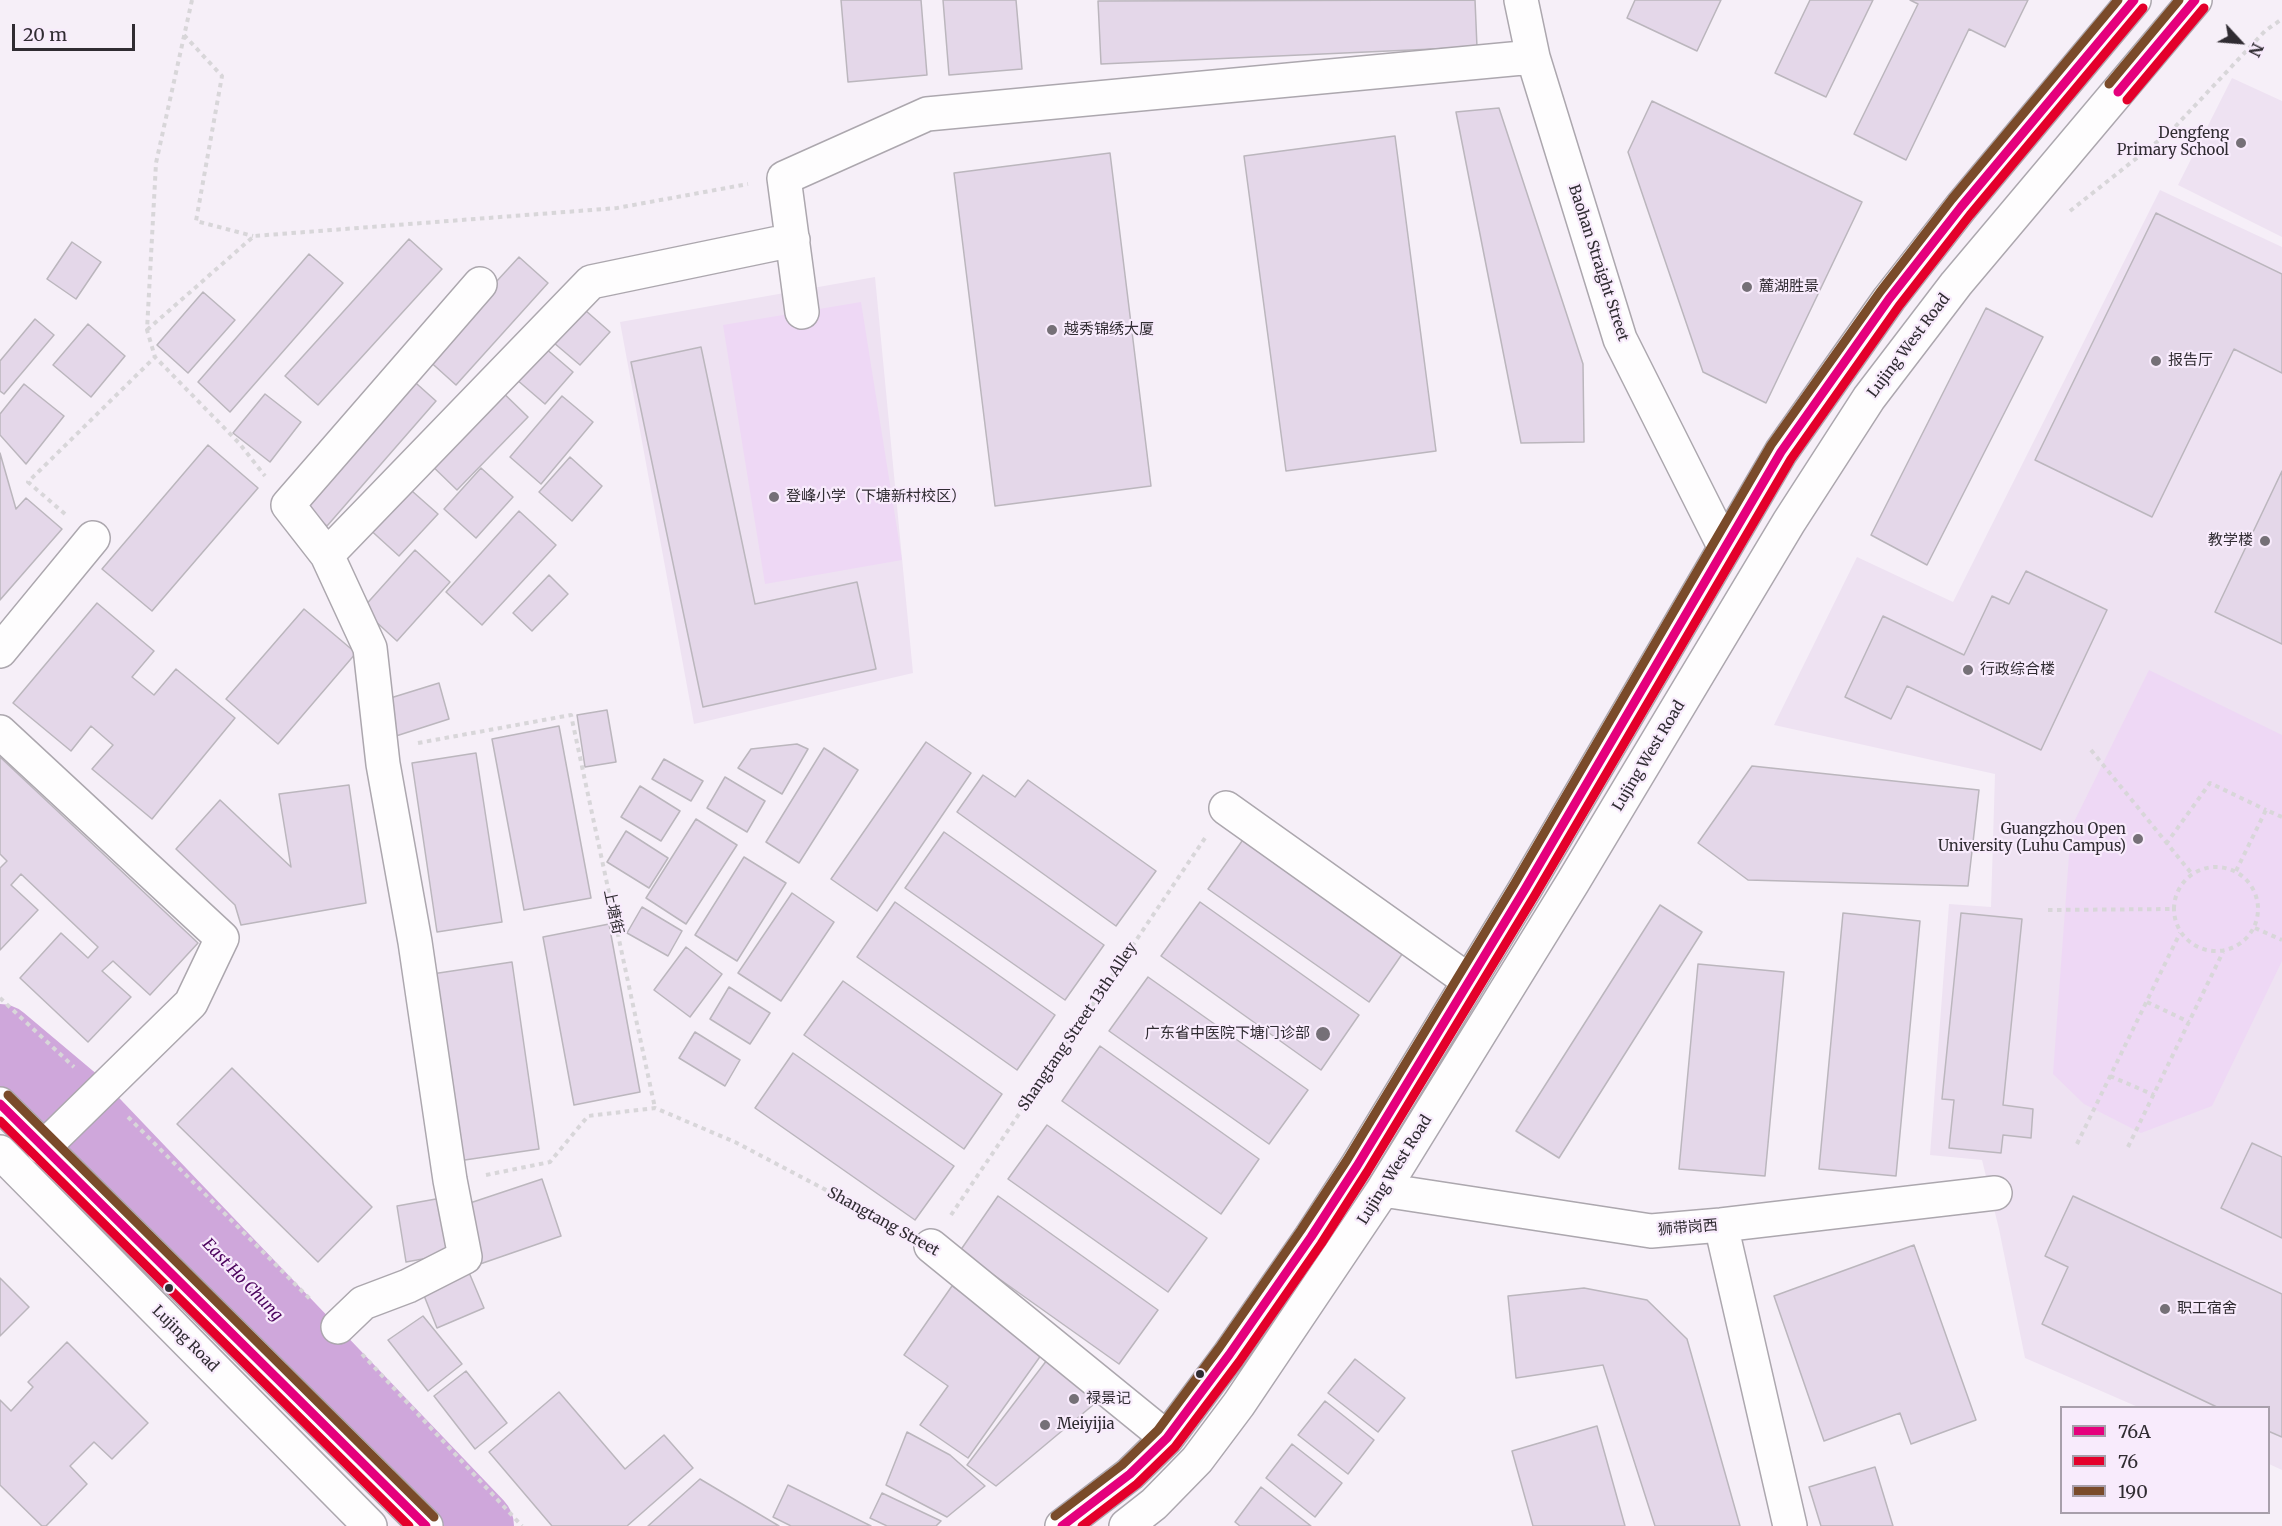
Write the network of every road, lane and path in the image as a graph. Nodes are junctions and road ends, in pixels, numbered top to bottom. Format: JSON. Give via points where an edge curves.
{"nodes":[{"id":1,"x":192,"y":0,"type":"edge"},
{"id":2,"x":1521,"y":0,"type":"edge"},
{"id":3,"x":2134,"y":0,"type":"edge"},
{"id":4,"x":2195,"y":0,"type":"edge"},
{"id":5,"x":2282,"y":19,"type":"edge"},
{"id":6,"x":184,"y":35,"type":"junction"},
{"id":7,"x":1533,"y":57,"type":"junction"},
{"id":8,"x":784,"y":178,"type":"junction"},
{"id":9,"x":2063,"y":216,"type":"dead end"},
{"id":10,"x":254,"y":236,"type":"junction"},
{"id":11,"x":793,"y":240,"type":"junction"},
{"id":12,"x":480,"y":284,"type":"dead end"},
{"id":13,"x":802,"y":312,"type":"dead end"},
{"id":14,"x":147,"y":330,"type":"junction"},
{"id":15,"x":154,"y":357,"type":"junction"},
{"id":16,"x":288,"y":505,"type":"junction"},
{"id":17,"x":93,"y":538,"type":"joint"},
{"id":18,"x":1724,"y":546,"type":"junction"},
{"id":19,"x":327,"y":555,"type":"junction"},
{"id":20,"x":0,"y":651,"type":"edge"},
{"id":21,"x":0,"y":732,"type":"edge"},
{"id":22,"x":2091,"y":750,"type":"dead end"},
{"id":23,"x":382,"y":751,"type":"junction"},
{"id":24,"x":1226,"y":808,"type":"joint"},
{"id":25,"x":2266,"y":810,"type":"junction"},
{"id":26,"x":2282,"y":817,"type":"edge"},
{"id":27,"x":2166,"y":844,"type":"junction"},
{"id":28,"x":2236,"y":871,"type":"junction"},
{"id":29,"x":2192,"y":874,"type":"junction"},
{"id":30,"x":2173,"y":909,"type":"junction"},
{"id":31,"x":2048,"y":910,"type":"dead end"},
{"id":32,"x":2255,"y":928,"type":"junction"},
{"id":33,"x":2181,"y":932,"type":"junction"},
{"id":34,"x":2282,"y":940,"type":"edge"},
{"id":35,"x":2223,"y":952,"type":"junction"},
{"id":36,"x":1469,"y":981,"type":"junction"},
{"id":37,"x":0,"y":998,"type":"edge"},
{"id":38,"x":2147,"y":1002,"type":"junction"},
{"id":39,"x":2189,"y":1022,"type":"junction"},
{"id":40,"x":2110,"y":1076,"type":"junction"},
{"id":41,"x":101,"y":1091,"type":"junction"},
{"id":42,"x":2154,"y":1095,"type":"junction"},
{"id":43,"x":0,"y":1104,"type":"edge"},
{"id":44,"x":655,"y":1108,"type":"junction"},
{"id":45,"x":2077,"y":1144,"type":"dead end"},
{"id":46,"x":2128,"y":1146,"type":"dead end"},
{"id":47,"x":44,"y":1148,"type":"junction"},
{"id":48,"x":0,"y":1152,"type":"edge"},
{"id":49,"x":450,"y":1180,"type":"junction"},
{"id":50,"x":1383,"y":1190,"type":"junction"},
{"id":51,"x":1995,"y":1193,"type":"dead end"},
{"id":52,"x":1721,"y":1225,"type":"junction"},
{"id":53,"x":931,"y":1246,"type":"junction"},
{"id":54,"x":338,"y":1327,"type":"junction"},
{"id":55,"x":1167,"y":1438,"type":"junction"},
{"id":56,"x":370,"y":1526,"type":"edge"},
{"id":57,"x":426,"y":1526,"type":"edge"},
{"id":58,"x":522,"y":1526,"type":"edge"},
{"id":59,"x":1062,"y":1526,"type":"edge"},
{"id":60,"x":1126,"y":1526,"type":"edge"},
{"id":61,"x":1790,"y":1526,"type":"edge"}],
"edges":[{"from":1,"to":6,"type":"path"},
{"from":2,"to":7,"type":"street","name":"Baohan Straight Street"},
{"from":3,"to":18,"type":"street","via":[[1888,299],[1781,452]]},
{"from":4,"to":50,"type":"street","name":"Lujing West Road","via":[[1956,284],[1869,398],[1789,522]]},
{"from":5,"to":9,"type":"path","via":[[2265,31],[2172,130]]},
{"from":6,"to":10,"type":"path","via":[[222,76],[196,221]]},
{"from":6,"to":14,"type":"path","via":[[156,163]]},
{"from":7,"to":8,"type":"street","via":[[927,114]]},
{"from":7,"to":18,"type":"street","name":"Baohan Straight Street","via":[[1620,339]]},
{"from":8,"to":10,"type":"path","via":[[617,208]]},
{"from":8,"to":11,"type":"street"},
{"from":10,"to":14,"type":"path"},
{"from":11,"to":13,"type":"street"},
{"from":11,"to":19,"type":"street","via":[[591,282]]},
{"from":12,"to":16,"type":"street"},
{"from":14,"to":15,"type":"path"},
{"from":15,"to":16,"type":"path","via":[[239,443]]},
{"from":15,"to":17,"type":"path","via":[[28,482]]},
{"from":16,"to":19,"type":"street"},
{"from":17,"to":20,"type":"street"},
{"from":18,"to":36,"type":"street"},
{"from":19,"to":23,"type":"street","via":[[370,648]]},
{"from":21,"to":41,"type":"street","via":[[222,938],[191,1003]]},
{"from":22,"to":27,"type":"path"},
{"from":23,"to":44,"type":"path","name":"上塘街","via":[[571,715]]},
{"from":23,"to":49,"type":"street","via":[[416,942]]},
{"from":24,"to":36,"type":"street"},
{"from":24,"to":53,"type":"path","name":"Shangtang Street 13th Alley"},
{"from":25,"to":26,"type":"path"},
{"from":25,"to":27,"type":"path","via":[[2210,783]]},
{"from":25,"to":28,"type":"path"},
{"from":27,"to":29,"type":"path"},
{"from":28,"to":29,"type":"path","via":[[2219,867]]},
{"from":28,"to":32,"type":"path","via":[[2251,884],[2257,897]]},
{"from":29,"to":30,"type":"path","via":[[2175,895]]},
{"from":30,"to":31,"type":"path"},
{"from":30,"to":33,"type":"path"},
{"from":32,"to":34,"type":"path"},
{"from":32,"to":35,"type":"path","via":[[2246,940]]},
{"from":33,"to":35,"type":"path","via":[[2200,949]]},
{"from":33,"to":38,"type":"path"},
{"from":35,"to":39,"type":"path"},
{"from":36,"to":55,"type":"street","via":[[1311,1237]]},
{"from":37,"to":41,"type":"path"},
{"from":38,"to":39,"type":"path"},
{"from":38,"to":40,"type":"path"},
{"from":39,"to":42,"type":"path"},
{"from":40,"to":42,"type":"path"},
{"from":40,"to":45,"type":"path"},
{"from":41,"to":47,"type":"street"},
{"from":41,"to":54,"type":"path"},
{"from":42,"to":46,"type":"path"},
{"from":43,"to":47,"type":"street"},
{"from":44,"to":49,"type":"path","via":[[588,1116],[550,1161]]},
{"from":44,"to":53,"type":"path","name":"Shangtang Street","via":[[735,1143]]},
{"from":47,"to":57,"type":"street"},
{"from":48,"to":56,"type":"street","name":"Lujing Road"},
{"from":49,"to":54,"type":"street","via":[[465,1257],[408,1286],[363,1303]]},
{"from":50,"to":52,"type":"street","name":"狮带岗西","via":[[1652,1231]]},
{"from":50,"to":60,"type":"street","name":"Lujing West Road","via":[[1197,1460],[1155,1504]]},
{"from":51,"to":52,"type":"street","name":"狮带岗西"},
{"from":52,"to":61,"type":"street"},
{"from":53,"to":55,"type":"street","name":"Shangtang Street"},
{"from":54,"to":58,"type":"path"},
{"from":55,"to":59,"type":"street","via":[[1130,1474]]}]}
